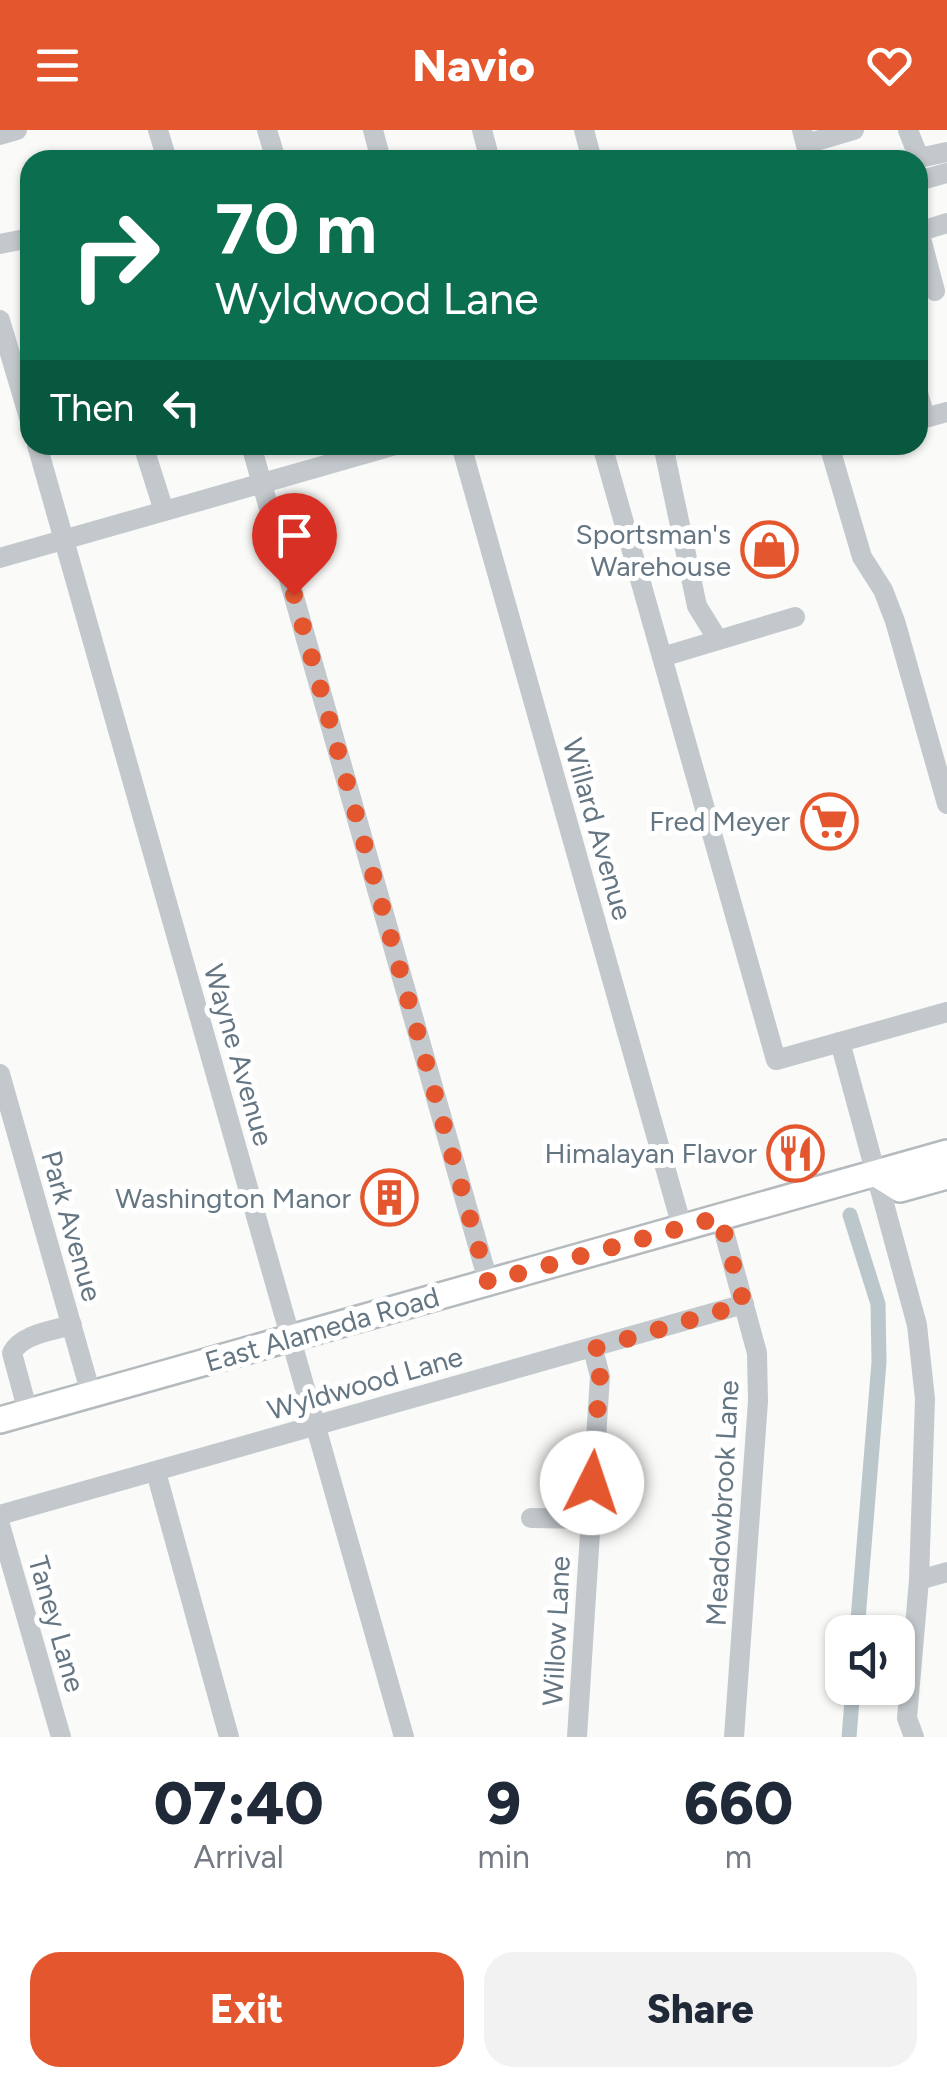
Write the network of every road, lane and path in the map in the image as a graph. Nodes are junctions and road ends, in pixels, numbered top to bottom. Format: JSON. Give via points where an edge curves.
{"nodes":[{"id":1,"x":17,"y":130,"type":"edge"},
{"id":2,"x":854,"y":130,"type":"edge"},
{"id":3,"x":0,"y":135,"type":"edge"},
{"id":4,"x":806,"y":145,"type":"edge"},
{"id":5,"x":0,"y":320,"type":"edge"},
{"id":6,"x":20,"y":387,"type":"edge"},
{"id":7,"x":40,"y":455,"type":"edge"},
{"id":8,"x":146,"y":455,"type":"edge"},
{"id":9,"x":254,"y":455,"type":"edge"},
{"id":10,"x":345,"y":455,"type":"edge"},
{"id":11,"x":464,"y":455,"type":"edge"},
{"id":12,"x":605,"y":455,"type":"edge"},
{"id":13,"x":666,"y":455,"type":"edge"},
{"id":14,"x":831,"y":455,"type":"edge"},
{"id":15,"x":262,"y":482,"type":"junction"},
{"id":16,"x":164,"y":512,"type":"junction"},
{"id":17,"x":65,"y":540,"type":"junction"},
{"id":18,"x":0,"y":558,"type":"edge"},
{"id":19,"x":795,"y":617,"type":"dead end"},
{"id":20,"x":718,"y":640,"type":"junction"},
{"id":21,"x":662,"y":657,"type":"junction"},
{"id":22,"x":947,"y":804,"type":"edge"},
{"id":23,"x":947,"y":1012,"type":"edge"},
{"id":24,"x":840,"y":1042,"type":"junction"},
{"id":25,"x":0,"y":1074,"type":"edge"},
{"id":26,"x":947,"y":1153,"type":"edge"},
{"id":27,"x":876,"y":1174,"type":"junction"},
{"id":28,"x":947,"y":1176,"type":"edge"},
{"id":29,"x":720,"y":1217,"type":"junction"},
{"id":30,"x":682,"y":1228,"type":"junction"},
{"id":31,"x":488,"y":1282,"type":"junction"},
{"id":32,"x":744,"y":1304,"type":"junction"},
{"id":33,"x":72,"y":1325,"type":"junction"},
{"id":34,"x":290,"y":1338,"type":"junction"},
{"id":35,"x":593,"y":1349,"type":"junction"},
{"id":36,"x":91,"y":1394,"type":"junction"},
{"id":37,"x":28,"y":1412,"type":"junction"},
{"id":38,"x":0,"y":1420,"type":"edge"},
{"id":39,"x":314,"y":1426,"type":"junction"},
{"id":40,"x":156,"y":1472,"type":"junction"},
{"id":41,"x":0,"y":1515,"type":"edge"},
{"id":42,"x":531,"y":1518,"type":"dead end"},
{"id":43,"x":590,"y":1519,"type":"junction"},
{"id":44,"x":0,"y":1526,"type":"edge"},
{"id":45,"x":947,"y":1572,"type":"edge"},
{"id":46,"x":920,"y":1580,"type":"junction"},
{"id":47,"x":60,"y":1737,"type":"edge"},
{"id":48,"x":229,"y":1737,"type":"edge"},
{"id":49,"x":404,"y":1737,"type":"edge"},
{"id":50,"x":578,"y":1737,"type":"edge"},
{"id":51,"x":734,"y":1737,"type":"edge"},
{"id":52,"x":914,"y":1737,"type":"edge"}],
"edges":[{"from":1,"to":3,"type":"street"},
{"from":2,"to":4,"type":"street"},
{"from":5,"to":6,"type":"street"},
{"from":7,"to":17,"type":"street","name":"Wayne Avenue"},
{"from":8,"to":16,"type":"street"},
{"from":9,"to":15,"type":"street"},
{"from":10,"to":15,"type":"street"},
{"from":11,"to":30,"type":"street","name":"Willard Avenue"},
{"from":12,"to":21,"type":"street"},
{"from":13,"to":20,"type":"street","via":[[696,606]]},
{"from":14,"to":22,"type":"street","via":[[862,557],[895,621]]},
{"from":15,"to":16,"type":"street"},
{"from":15,"to":31,"type":"street"},
{"from":16,"to":17,"type":"street"},
{"from":17,"to":18,"type":"street"},
{"from":17,"to":34,"type":"street","name":"Wayne Avenue"},
{"from":19,"to":20,"type":"street"},
{"from":20,"to":21,"type":"street"},
{"from":21,"to":24,"type":"street","via":[[776,1060]]},
{"from":23,"to":24,"type":"street"},
{"from":24,"to":27,"type":"street"},
{"from":25,"to":33,"type":"street","name":"Park Avenue"},
{"from":26,"to":27,"type":"main road","name":"East Alameda Road"},
{"from":27,"to":28,"type":"main road","name":"East Alameda Road","via":[[900,1189]]},
{"from":27,"to":29,"type":"main road","name":"East Alameda Road"},
{"from":27,"to":46,"type":"street","via":[[916,1325],[923,1381]]},
{"from":29,"to":30,"type":"main road","name":"East Alameda Road"},
{"from":29,"to":32,"type":"street","name":"Meadowbrook Lane"},
{"from":30,"to":31,"type":"main road","name":"East Alameda Road"},
{"from":31,"to":34,"type":"main road","name":"East Alameda Road"},
{"from":32,"to":35,"type":"street","name":"Wyldwood Lane"},
{"from":32,"to":51,"type":"street","name":"Meadowbrook Lane","via":[[758,1401]]},
{"from":33,"to":36,"type":"street","name":"Park Avenue"},
{"from":33,"to":37,"type":"street","via":[[16,1344],[12,1353]]},
{"from":34,"to":36,"type":"main road","name":"East Alameda Road"},
{"from":34,"to":39,"type":"street","name":"Wayne Avenue"},
{"from":35,"to":39,"type":"street","name":"Wyldwood Lane"},
{"from":35,"to":43,"type":"street","name":"Willow Lane","via":[[600,1376]]},
{"from":36,"to":37,"type":"main road","name":"East Alameda Road"},
{"from":37,"to":38,"type":"main road","name":"East Alameda Road"},
{"from":39,"to":40,"type":"street","name":"Wyldwood Lane"},
{"from":39,"to":49,"type":"street","name":"Wayne Avenue"},
{"from":40,"to":41,"type":"street","name":"Wyldwood Lane"},
{"from":40,"to":48,"type":"street"},
{"from":42,"to":43,"type":"street"},
{"from":43,"to":50,"type":"street","name":"Willow Lane"},
{"from":44,"to":47,"type":"street","name":"Taney Lane"},
{"from":45,"to":46,"type":"street"},
{"from":46,"to":52,"type":"street","via":[[908,1718]]}]}
